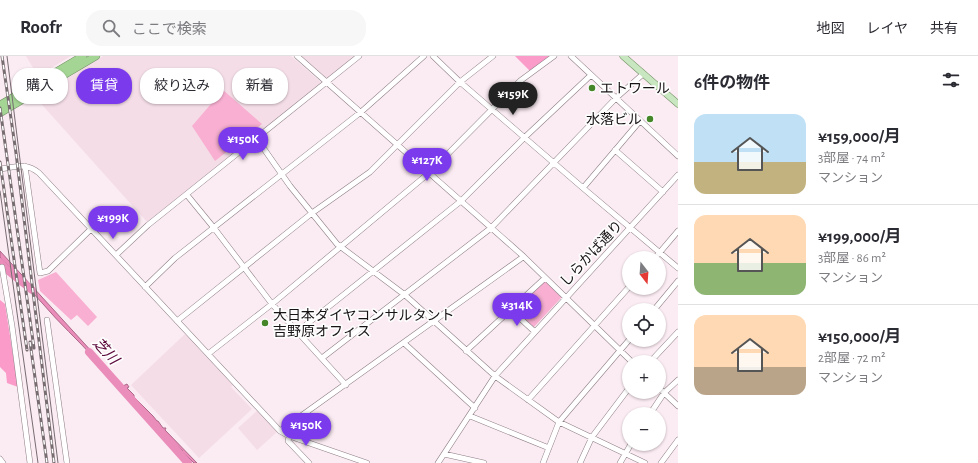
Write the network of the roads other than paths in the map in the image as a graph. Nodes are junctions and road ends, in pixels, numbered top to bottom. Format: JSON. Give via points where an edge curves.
{"nodes":[{"id":1,"x":83,"y":56,"type":"edge"},
{"id":2,"x":96,"y":56,"type":"edge"},
{"id":3,"x":297,"y":56,"type":"edge"},
{"id":4,"x":359,"y":56,"type":"edge"},
{"id":5,"x":424,"y":56,"type":"edge"},
{"id":6,"x":433,"y":56,"type":"edge"},
{"id":7,"x":493,"y":56,"type":"edge"},
{"id":8,"x":554,"y":56,"type":"edge"},
{"id":9,"x":571,"y":56,"type":"edge"},
{"id":10,"x":623,"y":56,"type":"edge"},
{"id":11,"x":643,"y":74,"type":"junction"},
{"id":12,"x":591,"y":75,"type":"junction"},
{"id":13,"x":460,"y":82,"type":"junction"},
{"id":14,"x":327,"y":83,"type":"junction"},
{"id":15,"x":616,"y":98,"type":"junction"},
{"id":16,"x":678,"y":104,"type":"edge"},
{"id":17,"x":0,"y":105,"type":"edge"},
{"id":18,"x":493,"y":109,"type":"junction"},
{"id":19,"x":361,"y":112,"type":"junction"},
{"id":20,"x":0,"y":113,"type":"edge"},
{"id":21,"x":640,"y":121,"type":"junction"},
{"id":22,"x":524,"y":138,"type":"junction"},
{"id":23,"x":257,"y":139,"type":"junction"},
{"id":24,"x":397,"y":144,"type":"junction"},
{"id":25,"x":615,"y":150,"type":"junction"},
{"id":26,"x":678,"y":156,"type":"edge"},
{"id":27,"x":554,"y":163,"type":"junction"},
{"id":28,"x":25,"y":166,"type":"junction"},
{"id":29,"x":0,"y":169,"type":"edge"},
{"id":30,"x":429,"y":173,"type":"junction"},
{"id":31,"x":282,"y":174,"type":"junction"},
{"id":32,"x":678,"y":175,"type":"edge"},
{"id":33,"x":583,"y":188,"type":"junction"},
{"id":34,"x":663,"y":192,"type":"junction"},
{"id":35,"x":187,"y":195,"type":"junction"},
{"id":36,"x":460,"y":201,"type":"junction"},
{"id":37,"x":312,"y":213,"type":"junction"},
{"id":38,"x":214,"y":228,"type":"junction"},
{"id":39,"x":491,"y":228,"type":"junction"},
{"id":40,"x":630,"y":228,"type":"junction"},
{"id":41,"x":91,"y":229,"type":"junction"},
{"id":42,"x":678,"y":231,"type":"edge"},
{"id":43,"x":340,"y":246,"type":"junction"},
{"id":44,"x":657,"y":251,"type":"edge"},
{"id":45,"x":661,"y":251,"type":"edge"},
{"id":46,"x":116,"y":255,"type":"junction"},
{"id":47,"x":523,"y":257,"type":"junction"},
{"id":48,"x":666,"y":259,"type":"edge"},
{"id":49,"x":2,"y":267,"type":"dead end"},
{"id":50,"x":244,"y":268,"type":"junction"},
{"id":51,"x":678,"y":268,"type":"edge"},
{"id":52,"x":373,"y":271,"type":"junction"},
{"id":53,"x":545,"y":278,"type":"junction"},
{"id":54,"x":678,"y":281,"type":"edge"},
{"id":55,"x":145,"y":287,"type":"junction"},
{"id":56,"x":622,"y":295,"type":"edge"},
{"id":57,"x":405,"y":296,"type":"junction"},
{"id":58,"x":566,"y":298,"type":"junction"},
{"id":59,"x":660,"y":303,"type":"edge"},
{"id":60,"x":272,"y":304,"type":"junction"},
{"id":61,"x":511,"y":310,"type":"junction"},
{"id":62,"x":47,"y":320,"type":"dead end"},
{"id":63,"x":177,"y":321,"type":"junction"},
{"id":64,"x":434,"y":321,"type":"junction"},
{"id":65,"x":594,"y":326,"type":"junction"},
{"id":66,"x":297,"y":332,"type":"junction"},
{"id":67,"x":535,"y":332,"type":"junction"},
{"id":68,"x":678,"y":332,"type":"edge"},
{"id":69,"x":404,"y":343,"type":"junction"},
{"id":70,"x":623,"y":347,"type":"edge"},
{"id":71,"x":620,"y":350,"type":"junction"},
{"id":72,"x":466,"y":351,"type":"junction"},
{"id":73,"x":208,"y":354,"type":"junction"},
{"id":74,"x":625,"y":355,"type":"edge"},
{"id":75,"x":657,"y":355,"type":"edge"},
{"id":76,"x":322,"y":358,"type":"junction"},
{"id":77,"x":495,"y":376,"type":"junction"},
{"id":78,"x":678,"y":380,"type":"edge"},
{"id":79,"x":346,"y":385,"type":"junction"},
{"id":80,"x":666,"y":391,"type":"edge"},
{"id":81,"x":666,"y":395,"type":"edge"},
{"id":82,"x":622,"y":397,"type":"edge"},
{"id":83,"x":528,"y":400,"type":"junction"},
{"id":84,"x":678,"y":406,"type":"edge"},
{"id":85,"x":475,"y":408,"type":"junction"},
{"id":86,"x":470,"y":416,"type":"junction"},
{"id":87,"x":559,"y":422,"type":"junction"},
{"id":88,"x":280,"y":431,"type":"junction"},
{"id":89,"x":289,"y":436,"type":"junction"},
{"id":90,"x":592,"y":437,"type":"junction"},
{"id":91,"x":678,"y":440,"type":"edge"},
{"id":92,"x":549,"y":448,"type":"junction"},
{"id":93,"x":625,"y":453,"type":"junction"},
{"id":94,"x":444,"y":454,"type":"junction"},
{"id":95,"x":0,"y":459,"type":"edge"},
{"id":96,"x":663,"y":462,"type":"edge"},
{"id":97,"x":3,"y":463,"type":"edge"},
{"id":98,"x":30,"y":463,"type":"edge"},
{"id":99,"x":67,"y":463,"type":"edge"},
{"id":100,"x":309,"y":463,"type":"edge"},
{"id":101,"x":367,"y":463,"type":"edge"},
{"id":102,"x":438,"y":463,"type":"edge"},
{"id":103,"x":484,"y":463,"type":"edge"},
{"id":104,"x":543,"y":463,"type":"edge"},
{"id":105,"x":580,"y":463,"type":"edge"},
{"id":106,"x":620,"y":463,"type":"edge"},
{"id":107,"x":645,"y":463,"type":"edge"}],
"edges":[{"from":1,"to":17,"type":"highway"},
{"from":2,"to":20,"type":"highway"},
{"from":3,"to":14,"type":"street"},
{"from":4,"to":14,"type":"street"},
{"from":5,"to":19,"type":"street"},
{"from":6,"to":13,"type":"street"},
{"from":7,"to":13,"type":"street"},
{"from":8,"to":18,"type":"street","via":[[520,81]]},
{"from":9,"to":12,"type":"street"},
{"from":10,"to":11,"type":"main road"},
{"from":11,"to":15,"type":"street"},
{"from":11,"to":16,"type":"main road"},
{"from":12,"to":15,"type":"street"},
{"from":12,"to":22,"type":"street"},
{"from":13,"to":18,"type":"street"},
{"from":13,"to":24,"type":"street"},
{"from":14,"to":19,"type":"street"},
{"from":14,"to":23,"type":"street"},
{"from":15,"to":21,"type":"street"},
{"from":15,"to":27,"type":"street"},
{"from":18,"to":22,"type":"street"},
{"from":18,"to":30,"type":"street"},
{"from":19,"to":24,"type":"street"},
{"from":19,"to":31,"type":"street"},
{"from":21,"to":25,"type":"street"},
{"from":21,"to":26,"type":"street"},
{"from":22,"to":27,"type":"street"},
{"from":22,"to":36,"type":"street"},
{"from":23,"to":31,"type":"street"},
{"from":23,"to":35,"type":"street"},
{"from":24,"to":30,"type":"street"},
{"from":24,"to":37,"type":"street","via":[[370,172]]},
{"from":25,"to":33,"type":"street"},
{"from":25,"to":34,"type":"street"},
{"from":27,"to":33,"type":"street"},
{"from":27,"to":39,"type":"street"},
{"from":28,"to":29,"type":"street"},
{"from":28,"to":41,"type":"street","via":[[39,173]]},
{"from":28,"to":41,"type":"street","via":[[40,273],[48,271]]},
{"from":30,"to":36,"type":"street"},
{"from":30,"to":43,"type":"street"},
{"from":31,"to":37,"type":"street"},
{"from":31,"to":38,"type":"street"},
{"from":32,"to":34,"type":"street","name":"しらかば通り"},
{"from":33,"to":40,"type":"street"},
{"from":34,"to":40,"type":"street","name":"しらかば通り"},
{"from":35,"to":38,"type":"street"},
{"from":35,"to":46,"type":"street","via":[[148,225]]},
{"from":36,"to":39,"type":"street"},
{"from":36,"to":52,"type":"street"},
{"from":37,"to":43,"type":"street"},
{"from":37,"to":50,"type":"street"},
{"from":38,"to":50,"type":"street"},
{"from":38,"to":55,"type":"street","via":[[175,258]]},
{"from":39,"to":47,"type":"street"},
{"from":39,"to":57,"type":"street"},
{"from":40,"to":44,"type":"street"},
{"from":40,"to":58,"type":"street","name":"しらかば通り"},
{"from":41,"to":46,"type":"street"},
{"from":42,"to":45,"type":"street"},
{"from":43,"to":52,"type":"street"},
{"from":43,"to":60,"type":"street"},
{"from":46,"to":55,"type":"street"},
{"from":47,"to":53,"type":"street"},
{"from":47,"to":64,"type":"street"},
{"from":48,"to":51,"type":"street"},
{"from":49,"to":98,"type":"street"},
{"from":50,"to":60,"type":"street"},
{"from":50,"to":63,"type":"street"},
{"from":52,"to":57,"type":"street"},
{"from":52,"to":66,"type":"street"},
{"from":53,"to":58,"type":"street"},
{"from":53,"to":61,"type":"street"},
{"from":54,"to":59,"type":"street"},
{"from":55,"to":63,"type":"street"},
{"from":56,"to":65,"type":"street"},
{"from":57,"to":64,"type":"street"},
{"from":57,"to":76,"type":"street"},
{"from":58,"to":65,"type":"street"},
{"from":58,"to":67,"type":"street","name":"しらかば通り"},
{"from":60,"to":66,"type":"street"},
{"from":60,"to":73,"type":"street"},
{"from":61,"to":67,"type":"street"},
{"from":61,"to":72,"type":"street"},
{"from":62,"to":99,"type":"street"},
{"from":63,"to":73,"type":"street"},
{"from":64,"to":69,"type":"street"},
{"from":64,"to":72,"type":"street"},
{"from":65,"to":71,"type":"street"},
{"from":65,"to":83,"type":"street"},
{"from":66,"to":76,"type":"street"},
{"from":67,"to":77,"type":"street","name":"しらかば通り"},
{"from":68,"to":75,"type":"street"},
{"from":69,"to":79,"type":"street"},
{"from":69,"to":85,"type":"street"},
{"from":70,"to":71,"type":"street"},
{"from":71,"to":74,"type":"street"},
{"from":71,"to":87,"type":"street"},
{"from":72,"to":77,"type":"street"},
{"from":73,"to":88,"type":"street"},
{"from":76,"to":79,"type":"street"},
{"from":77,"to":83,"type":"street"},
{"from":77,"to":85,"type":"street","name":"しらかば通り"},
{"from":78,"to":80,"type":"street"},
{"from":79,"to":88,"type":"street"},
{"from":81,"to":84,"type":"street"},
{"from":82,"to":90,"type":"street"},
{"from":83,"to":87,"type":"street"},
{"from":85,"to":86,"type":"street","name":"しらかば通り"},
{"from":86,"to":92,"type":"street"},
{"from":86,"to":94,"type":"street","name":"しらかば通り"},
{"from":87,"to":90,"type":"street"},
{"from":87,"to":92,"type":"street"},
{"from":88,"to":89,"type":"street"},
{"from":89,"to":100,"type":"street","via":[[288,441]]},
{"from":89,"to":101,"type":"street"},
{"from":90,"to":93,"type":"street"},
{"from":90,"to":105,"type":"street"},
{"from":91,"to":96,"type":"street"},
{"from":92,"to":104,"type":"street"},
{"from":93,"to":106,"type":"street"},
{"from":93,"to":107,"type":"street"},
{"from":94,"to":102,"type":"street","name":"しらかば通り"},
{"from":94,"to":103,"type":"street"},
{"from":95,"to":97,"type":"street"}]}
